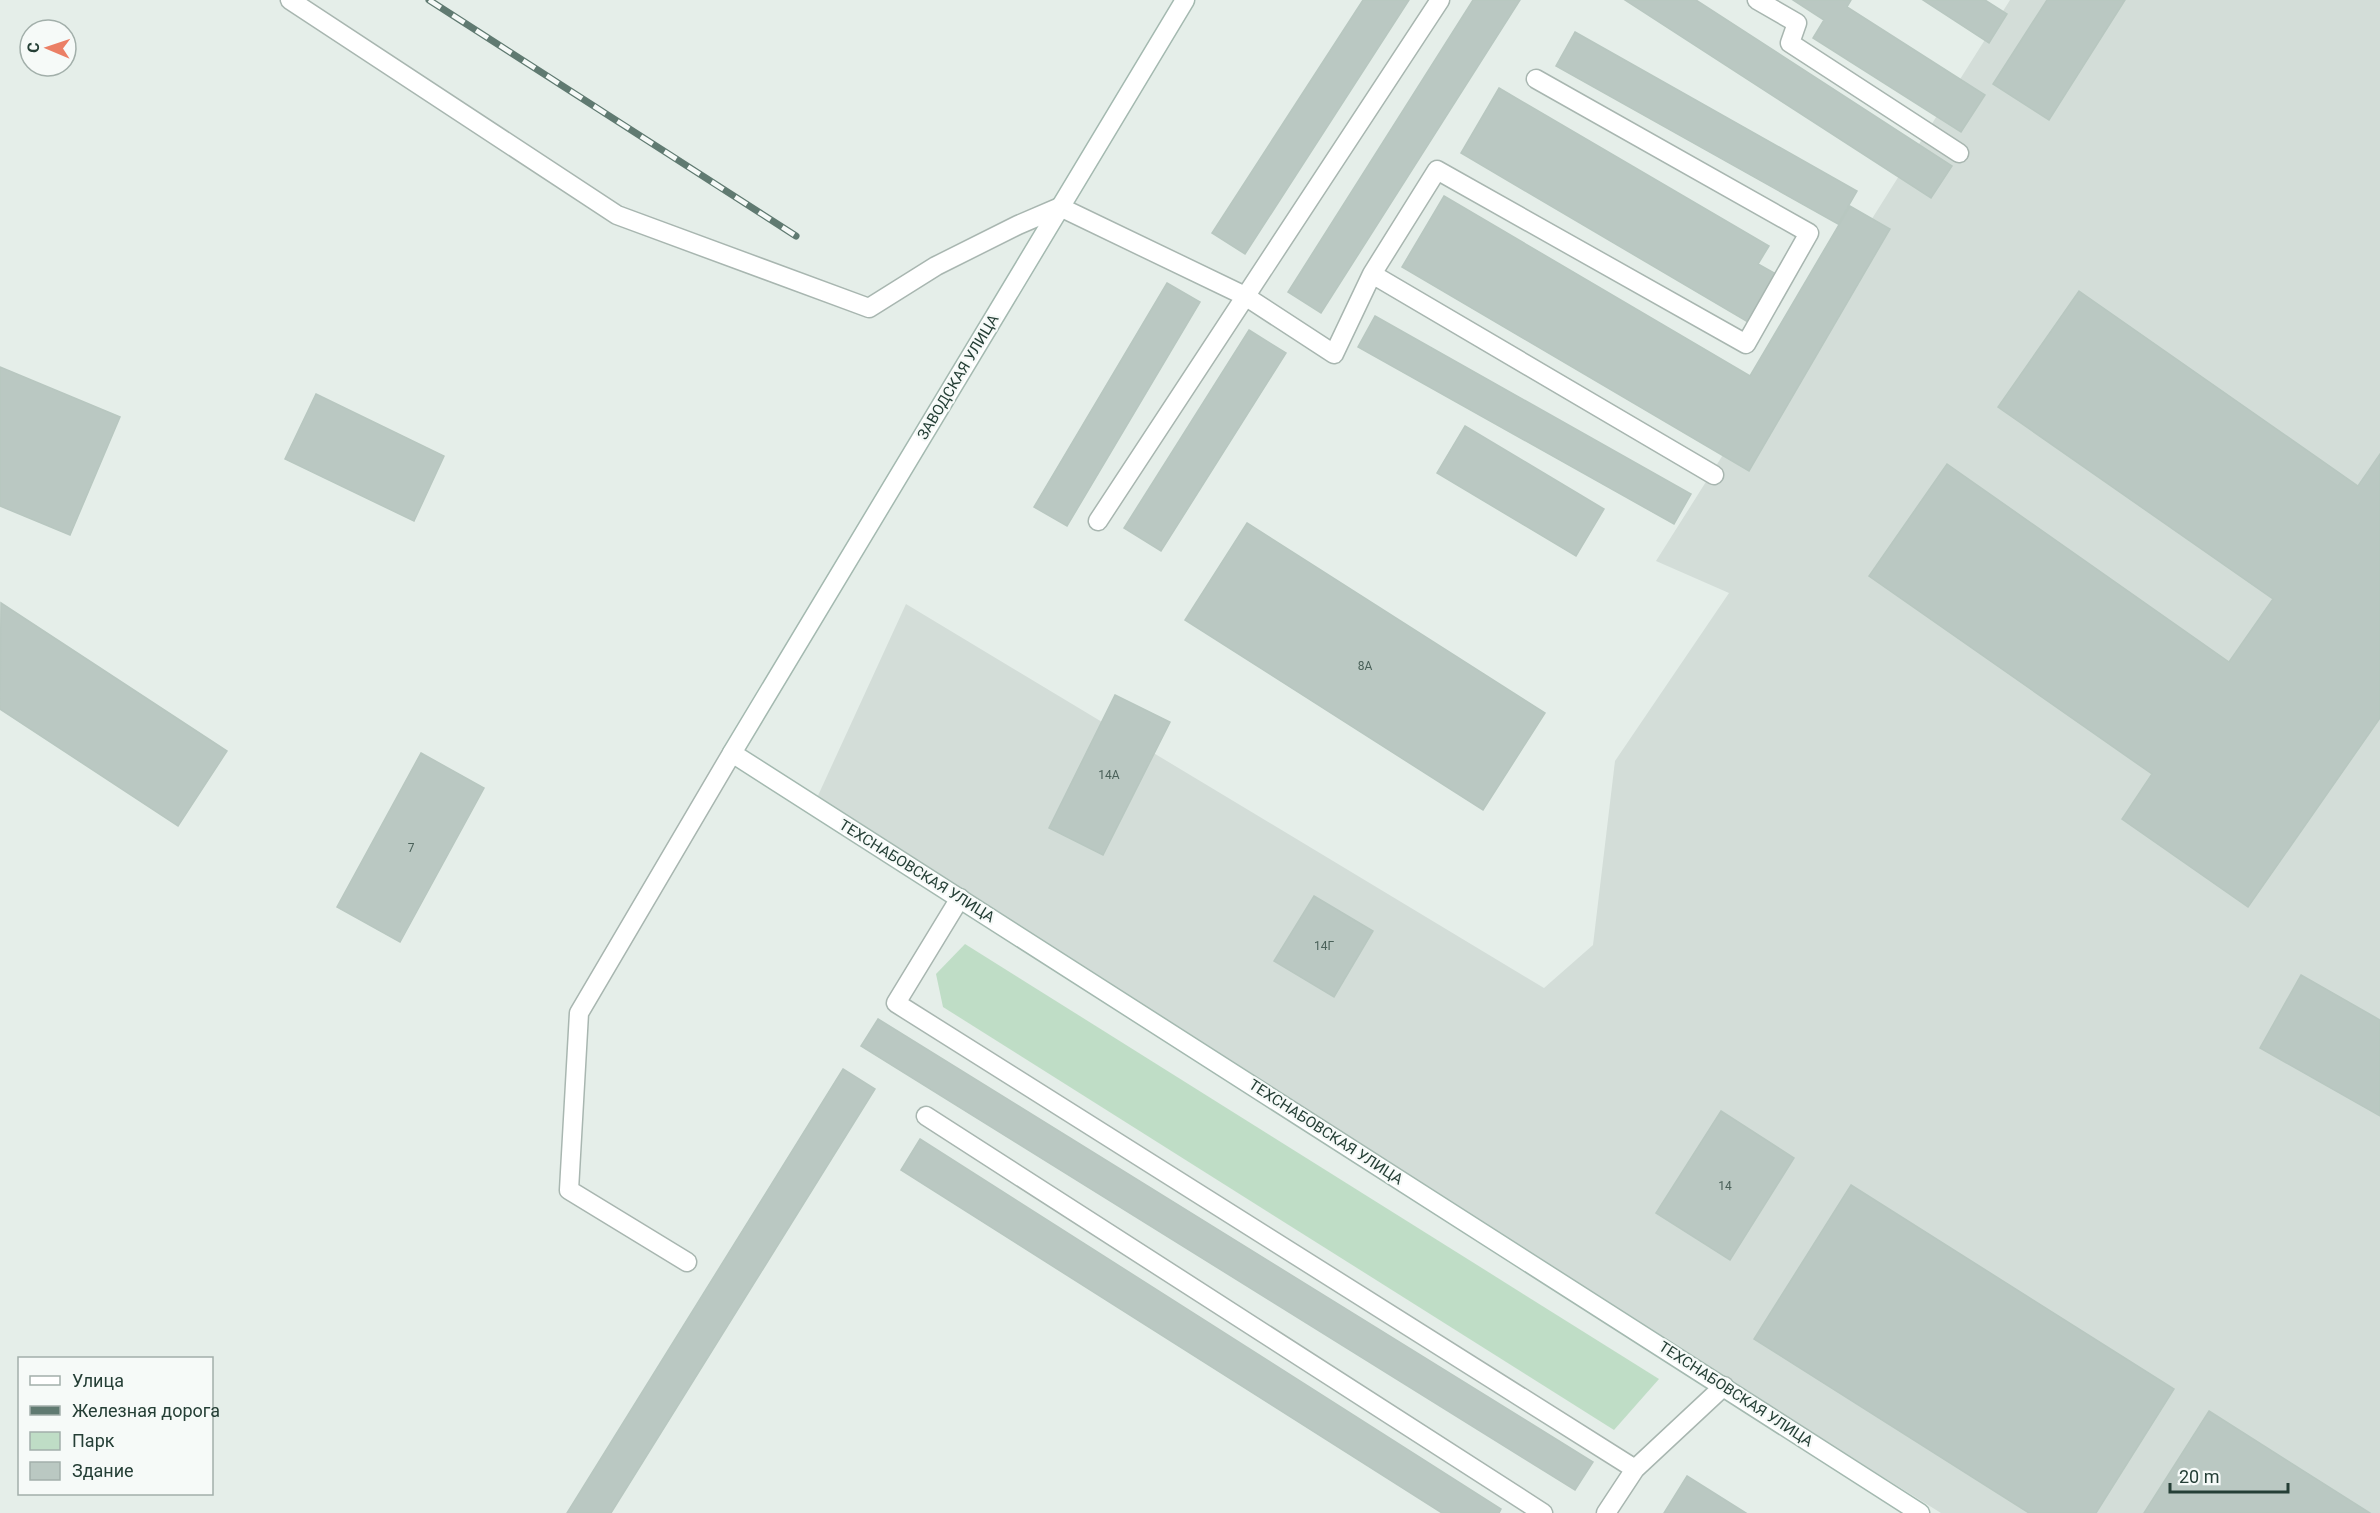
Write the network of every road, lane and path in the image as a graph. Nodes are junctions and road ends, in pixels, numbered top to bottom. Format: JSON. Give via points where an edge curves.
{"nodes":[{"id":1,"x":290,"y":0,"type":"edge"},
{"id":2,"x":1185,"y":0,"type":"edge"},
{"id":3,"x":1440,"y":0,"type":"edge"},
{"id":4,"x":1757,"y":0,"type":"edge"},
{"id":5,"x":1536,"y":79,"type":"dead end"},
{"id":6,"x":1959,"y":153,"type":"dead end"},
{"id":7,"x":1060,"y":207,"type":"junction"},
{"id":8,"x":1372,"y":274,"type":"junction"},
{"id":9,"x":1245,"y":296,"type":"junction"},
{"id":10,"x":1714,"y":475,"type":"dead end"},
{"id":11,"x":1098,"y":521,"type":"dead end"},
{"id":12,"x":732,"y":753,"type":"junction"},
{"id":13,"x":960,"y":898,"type":"junction"},
{"id":14,"x":926,"y":1116,"type":"dead end"},
{"id":15,"x":687,"y":1262,"type":"dead end"},
{"id":16,"x":1724,"y":1386,"type":"junction"},
{"id":17,"x":1635,"y":1469,"type":"junction"},
{"id":18,"x":1543,"y":1513,"type":"edge"},
{"id":19,"x":1605,"y":1513,"type":"edge"},
{"id":20,"x":1920,"y":1513,"type":"edge"}],
"edges":[{"from":1,"to":7,"type":"street","via":[[617,215],[869,308],[936,266]]},
{"from":2,"to":7,"type":"street","name":"ЗАВОДСКАЯ УЛИЦА"},
{"from":3,"to":9,"type":"street"},
{"from":4,"to":6,"type":"street","via":[[1797,23],[1790,43]]},
{"from":5,"to":8,"type":"street","via":[[1809,233],[1746,344],[1437,170]]},
{"from":7,"to":9,"type":"street"},
{"from":7,"to":12,"type":"street","name":"ЗАВОДСКАЯ УЛИЦА"},
{"from":8,"to":9,"type":"street","via":[[1334,354]]},
{"from":8,"to":10,"type":"street"},
{"from":9,"to":11,"type":"street"},
{"from":12,"to":13,"type":"street","name":"ТЕХСНАБОВСКАЯ УЛИЦА"},
{"from":12,"to":15,"type":"street","name":"ЗАВОДСКАЯ УЛИЦА","via":[[579,1013],[569,1190]]},
{"from":13,"to":16,"type":"street","name":"ТЕХСНАБОВСКАЯ УЛИЦА"},
{"from":13,"to":17,"type":"street","via":[[896,1003]]},
{"from":14,"to":18,"type":"street"},
{"from":16,"to":17,"type":"street"},
{"from":16,"to":20,"type":"street","name":"ТЕХСНАБОВСКАЯ УЛИЦА"},
{"from":17,"to":19,"type":"street"}]}
